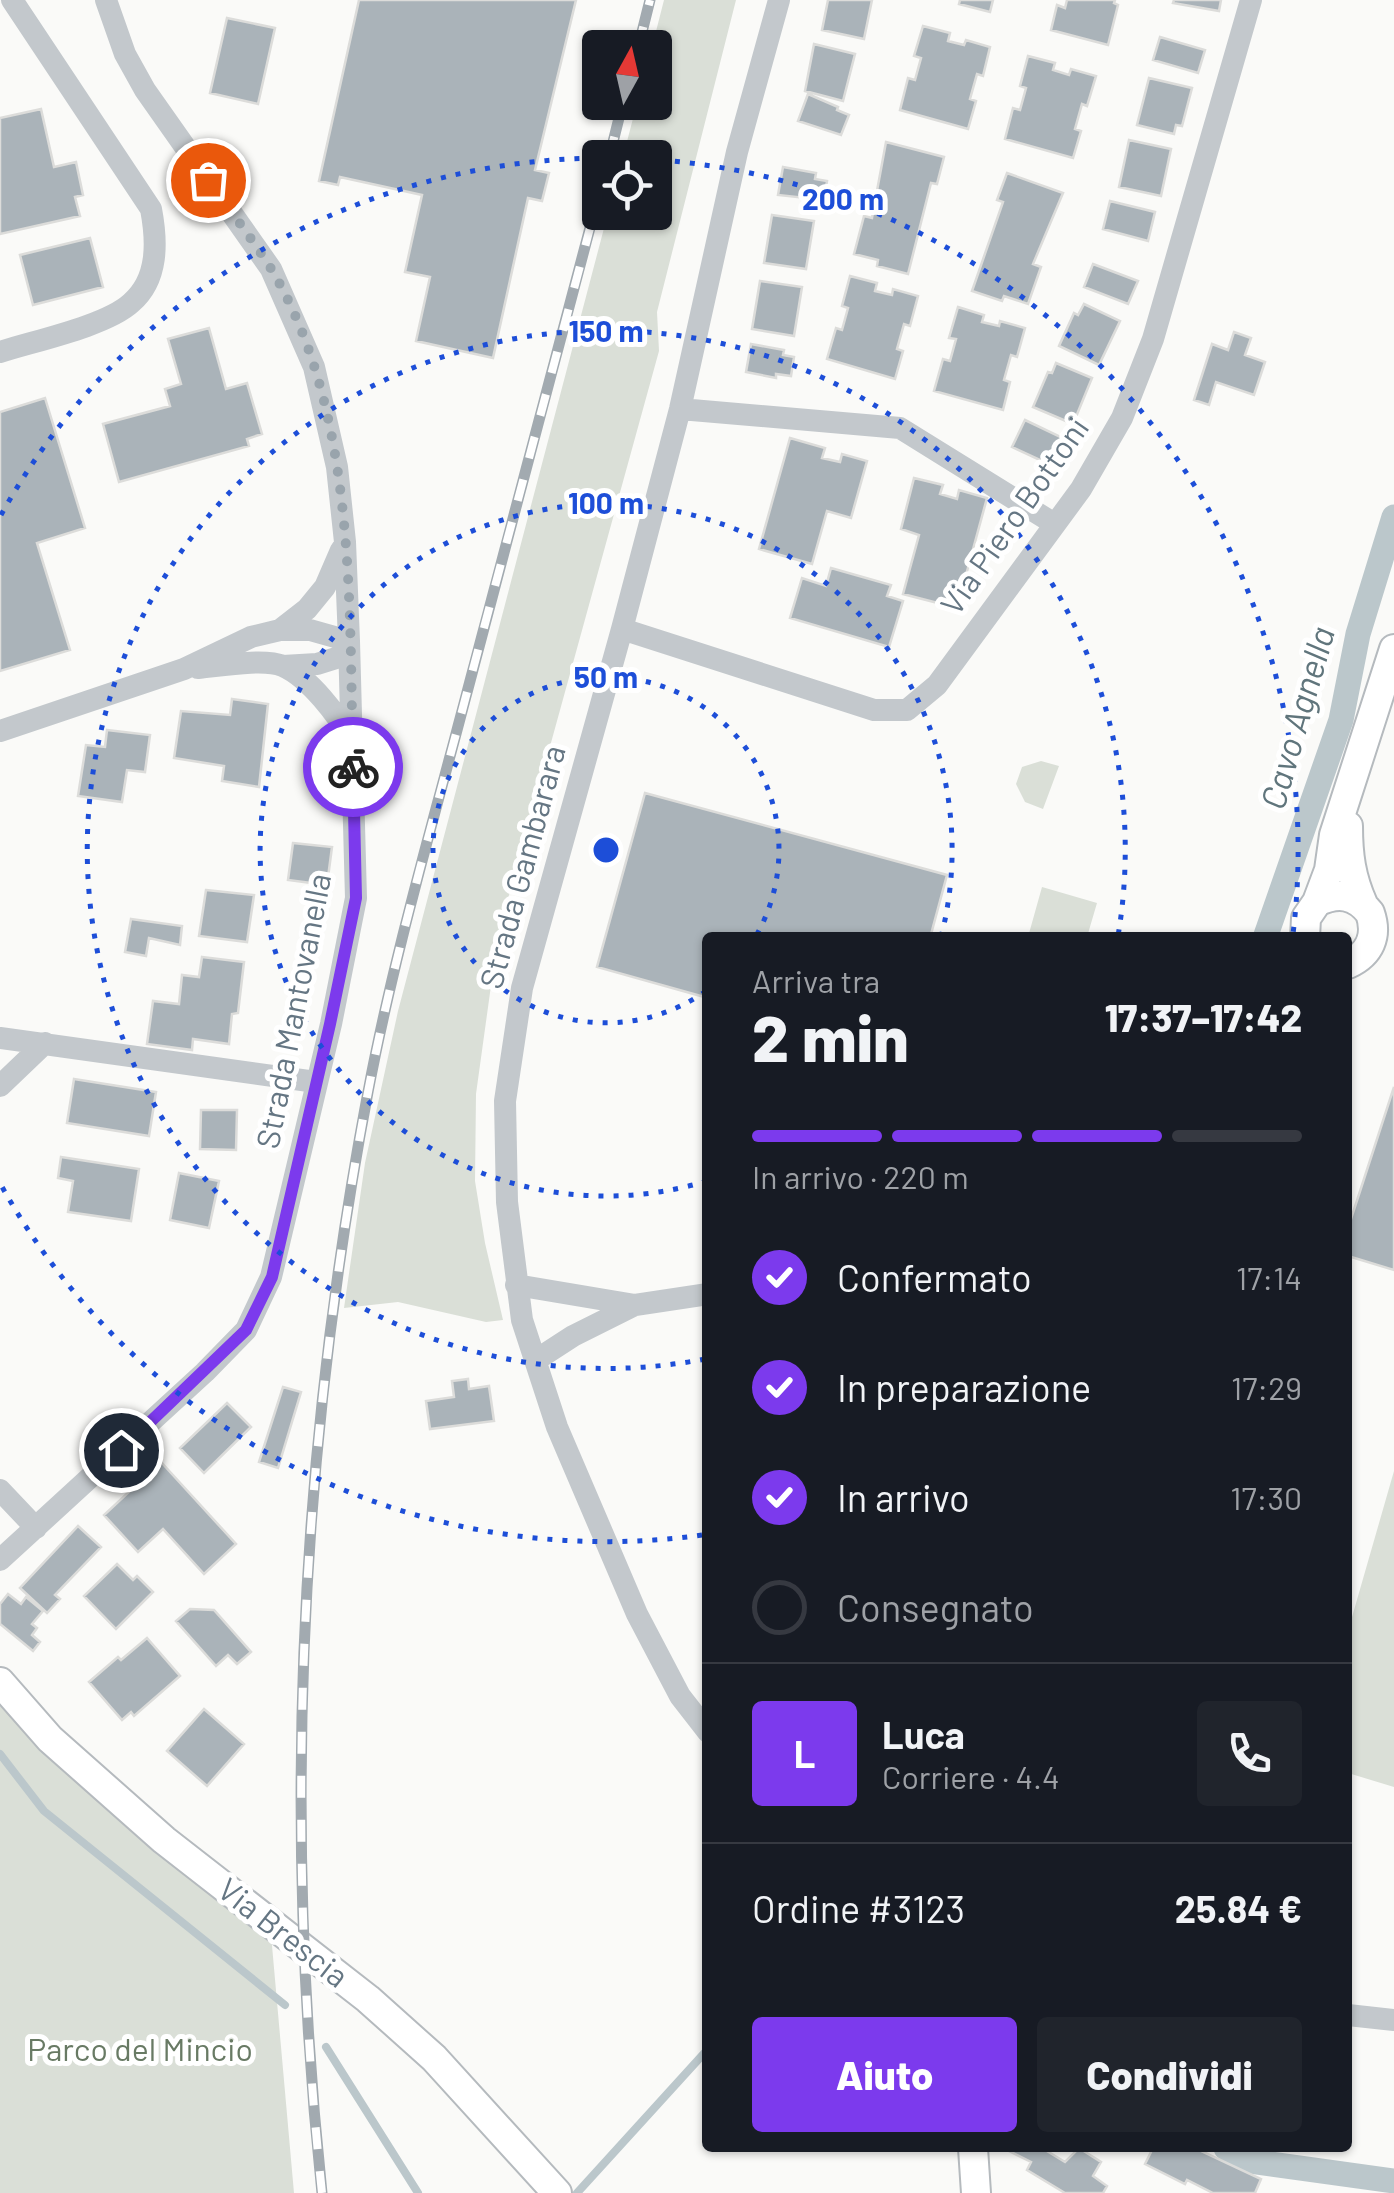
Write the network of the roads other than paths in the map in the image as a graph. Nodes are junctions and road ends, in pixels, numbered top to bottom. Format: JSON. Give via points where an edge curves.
{"nodes":[{"id":1,"x":12,"y":0,"type":"edge"},
{"id":2,"x":106,"y":0,"type":"edge"},
{"id":3,"x":779,"y":0,"type":"edge"},
{"id":4,"x":1251,"y":0,"type":"edge"},
{"id":5,"x":0,"y":352,"type":"edge"},
{"id":6,"x":680,"y":409,"type":"junction"},
{"id":7,"x":1053,"y":524,"type":"junction"},
{"id":8,"x":345,"y":542,"type":"junction"},
{"id":9,"x":622,"y":629,"type":"junction"},
{"id":10,"x":280,"y":630,"type":"junction"},
{"id":11,"x":349,"y":648,"type":"junction"},
{"id":12,"x":1394,"y":649,"type":"edge"},
{"id":13,"x":282,"y":666,"type":"junction"},
{"id":14,"x":184,"y":668,"type":"junction"},
{"id":15,"x":0,"y":731,"type":"edge"},
{"id":16,"x":353,"y":741,"type":"junction"},
{"id":17,"x":1349,"y":795,"type":"junction"},
{"id":18,"x":1317,"y":902,"type":"junction"},
{"id":19,"x":1363,"y":904,"type":"junction"},
{"id":20,"x":1305,"y":932,"type":"edge"},
{"id":21,"x":1352,"y":961,"type":"edge"},
{"id":22,"x":0,"y":1038,"type":"edge"},
{"id":23,"x":45,"y":1043,"type":"junction"},
{"id":24,"x":316,"y":1082,"type":"junction"},
{"id":25,"x":0,"y":1086,"type":"edge"},
{"id":26,"x":516,"y":1285,"type":"junction"},
{"id":27,"x":702,"y":1295,"type":"edge"},
{"id":28,"x":635,"y":1305,"type":"junction"},
{"id":29,"x":536,"y":1360,"type":"junction"},
{"id":30,"x":0,"y":1490,"type":"edge"},
{"id":31,"x":36,"y":1528,"type":"junction"},
{"id":32,"x":0,"y":1560,"type":"edge"},
{"id":33,"x":0,"y":1682,"type":"edge"},
{"id":34,"x":702,"y":1724,"type":"edge"},
{"id":35,"x":1352,"y":2015,"type":"edge"},
{"id":36,"x":1394,"y":2020,"type":"edge"},
{"id":37,"x":552,"y":2187,"type":"edge"}],
"edges":[{"from":1,"to":5,"type":"street","via":[[152,209],[156,236],[155,258],[131,304]]},
{"from":2,"to":8,"type":"street","name":"Strada Mantovanella","via":[[144,90],[271,268],[295,320],[327,415]]},
{"from":3,"to":6,"type":"street","name":"Strada Gambarara","via":[[737,152]]},
{"from":4,"to":7,"type":"street","name":"Via Piero Bottoni","via":[[1154,340],[1122,418]]},
{"from":6,"to":7,"type":"street","via":[[900,428]]},
{"from":6,"to":9,"type":"street","name":"Strada Gambarara"},
{"from":7,"to":9,"type":"street","name":"Via Piero Bottoni","via":[[937,685],[907,710],[874,710]]},
{"from":8,"to":10,"type":"street","via":[[325,587]]},
{"from":8,"to":11,"type":"street","name":"Strada Mantovanella"},
{"from":9,"to":26,"type":"street","name":"Strada Gambarara","via":[[522,988],[505,1101]]},
{"from":10,"to":11,"type":"street","via":[[310,630]]},
{"from":10,"to":14,"type":"street"},
{"from":11,"to":13,"type":"street","via":[[317,664]]},
{"from":11,"to":16,"type":"street","name":"Strada Mantovanella"},
{"from":12,"to":17,"type":"main road"},
{"from":13,"to":14,"type":"street"},
{"from":13,"to":16,"type":"street","via":[[334,709]]},
{"from":14,"to":15,"type":"street"},
{"from":16,"to":24,"type":"street","name":"Strada Mantovanella","via":[[356,898]]},
{"from":17,"to":18,"type":"main road"},
{"from":17,"to":19,"type":"main road","via":[[1348,855]]},
{"from":18,"to":19,"type":"main road","via":[[1340,895]]},
{"from":18,"to":20,"type":"main road"},
{"from":19,"to":21,"type":"main road","via":[[1373,937]]},
{"from":22,"to":23,"type":"street"},
{"from":23,"to":24,"type":"street"},
{"from":23,"to":25,"type":"street"},
{"from":24,"to":31,"type":"street","name":"Strada Mantovanella","via":[[272,1277],[246,1330]]},
{"from":26,"to":28,"type":"street"},
{"from":26,"to":29,"type":"street","name":"Strada Gambarara"},
{"from":27,"to":28,"type":"street"},
{"from":28,"to":29,"type":"street"},
{"from":29,"to":34,"type":"street","name":"Strada Gambarara","via":[[557,1427],[638,1614]]},
{"from":30,"to":31,"type":"street"},
{"from":31,"to":32,"type":"street","name":"Strada Mantovanella"},
{"from":33,"to":37,"type":"main road","name":"Via Brescia","via":[[50,1739],[164,1840],[434,2058]]},
{"from":35,"to":36,"type":"street"}]}
